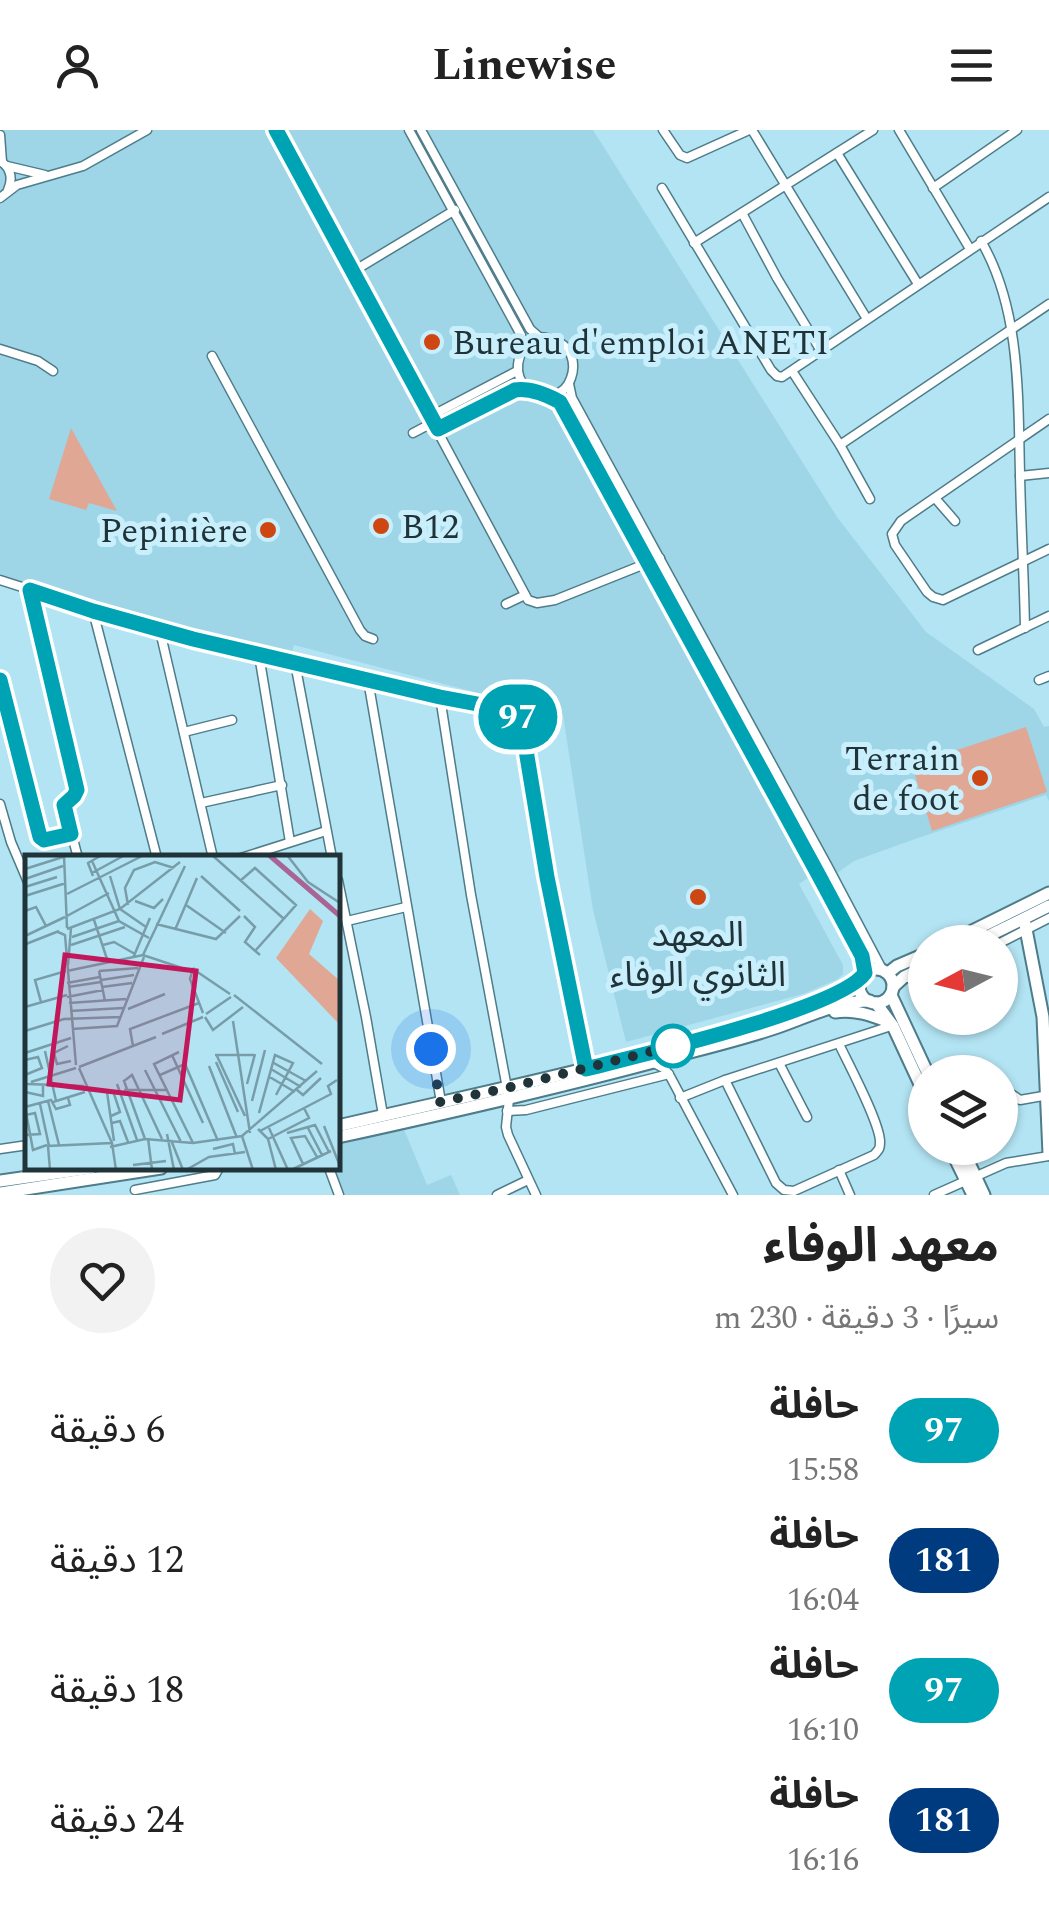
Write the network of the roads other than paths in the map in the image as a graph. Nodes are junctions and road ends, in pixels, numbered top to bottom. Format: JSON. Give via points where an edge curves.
{"nodes":[{"id":1,"x":147,"y":130,"type":"edge"},
{"id":2,"x":276,"y":130,"type":"edge"},
{"id":3,"x":409,"y":130,"type":"edge"},
{"id":4,"x":421,"y":130,"type":"edge"},
{"id":5,"x":663,"y":130,"type":"edge"},
{"id":6,"x":750,"y":130,"type":"edge"},
{"id":7,"x":874,"y":130,"type":"edge"},
{"id":8,"x":899,"y":130,"type":"edge"},
{"id":9,"x":1017,"y":130,"type":"edge"},
{"id":10,"x":857,"y":133,"type":"edge"},
{"id":11,"x":0,"y":134,"type":"edge"},
{"id":12,"x":837,"y":153,"type":"junction"},
{"id":13,"x":3,"y":163,"type":"edge"},
{"id":14,"x":50,"y":175,"type":"junction"},
{"id":15,"x":786,"y":184,"type":"junction"},
{"id":16,"x":662,"y":188,"type":"dead end"},
{"id":17,"x":933,"y":188,"type":"junction"},
{"id":18,"x":8,"y":190,"type":"junction"},
{"id":19,"x":1049,"y":197,"type":"edge"},
{"id":20,"x":0,"y":198,"type":"edge"},
{"id":21,"x":464,"y":205,"type":"junction"},
{"id":22,"x":454,"y":210,"type":"junction"},
{"id":23,"x":742,"y":213,"type":"junction"},
{"id":24,"x":981,"y":241,"type":"junction"},
{"id":25,"x":694,"y":242,"type":"junction"},
{"id":26,"x":970,"y":249,"type":"junction"},
{"id":27,"x":352,"y":272,"type":"junction"},
{"id":28,"x":918,"y":284,"type":"junction"},
{"id":29,"x":1049,"y":304,"type":"edge"},
{"id":30,"x":867,"y":319,"type":"junction"},
{"id":31,"x":1012,"y":329,"type":"junction"},
{"id":32,"x":539,"y":337,"type":"junction"},
{"id":33,"x":523,"y":348,"type":"junction"},
{"id":34,"x":0,"y":349,"type":"edge"},
{"id":35,"x":821,"y":351,"type":"junction"},
{"id":36,"x":212,"y":356,"type":"dead end"},
{"id":37,"x":52,"y":371,"type":"dead end"},
{"id":38,"x":516,"y":371,"type":"junction"},
{"id":39,"x":792,"y":371,"type":"junction"},
{"id":40,"x":569,"y":384,"type":"junction"},
{"id":41,"x":526,"y":389,"type":"junction"},
{"id":42,"x":549,"y":396,"type":"junction"},
{"id":43,"x":1049,"y":420,"type":"edge"},
{"id":44,"x":434,"y":422,"type":"junction"},
{"id":45,"x":413,"y":433,"type":"dead end"},
{"id":46,"x":1020,"y":438,"type":"junction"},
{"id":47,"x":840,"y":445,"type":"junction"},
{"id":48,"x":1049,"y":474,"type":"edge"},
{"id":49,"x":1020,"y":476,"type":"junction"},
{"id":50,"x":935,"y":498,"type":"junction"},
{"id":51,"x":870,"y":499,"type":"dead end"},
{"id":52,"x":955,"y":521,"type":"dead end"},
{"id":53,"x":1049,"y":549,"type":"edge"},
{"id":54,"x":660,"y":558,"type":"junction"},
{"id":55,"x":1024,"y":562,"type":"junction"},
{"id":56,"x":648,"y":564,"type":"junction"},
{"id":57,"x":0,"y":580,"type":"edge"},
{"id":58,"x":30,"y":590,"type":"junction"},
{"id":59,"x":525,"y":594,"type":"junction"},
{"id":60,"x":506,"y":604,"type":"dead end"},
{"id":61,"x":93,"y":611,"type":"junction"},
{"id":62,"x":1049,"y":616,"type":"edge"},
{"id":63,"x":1026,"y":628,"type":"junction"},
{"id":64,"x":160,"y":631,"type":"junction"},
{"id":65,"x":373,"y":639,"type":"dead end"},
{"id":66,"x":978,"y":650,"type":"dead end"},
{"id":67,"x":259,"y":656,"type":"junction"},
{"id":68,"x":295,"y":663,"type":"junction"},
{"id":69,"x":1049,"y":676,"type":"edge"},
{"id":70,"x":0,"y":680,"type":"edge"},
{"id":71,"x":368,"y":680,"type":"junction"},
{"id":72,"x":1039,"y":680,"type":"dead end"},
{"id":73,"x":440,"y":697,"type":"junction"},
{"id":74,"x":232,"y":720,"type":"dead end"},
{"id":75,"x":184,"y":732,"type":"junction"},
{"id":76,"x":282,"y":785,"type":"junction"},
{"id":77,"x":201,"y":803,"type":"junction"},
{"id":78,"x":0,"y":804,"type":"edge"},
{"id":79,"x":326,"y":831,"type":"junction"},
{"id":80,"x":71,"y":834,"type":"junction"},
{"id":81,"x":11,"y":842,"type":"junction"},
{"id":82,"x":290,"y":842,"type":"junction"},
{"id":83,"x":0,"y":847,"type":"edge"},
{"id":84,"x":77,"y":855,"type":"edge"},
{"id":85,"x":157,"y":855,"type":"edge"},
{"id":86,"x":212,"y":855,"type":"edge"},
{"id":87,"x":250,"y":855,"type":"edge"},
{"id":88,"x":331,"y":855,"type":"edge"},
{"id":89,"x":25,"y":875,"type":"edge"},
{"id":90,"x":340,"y":888,"type":"edge"},
{"id":91,"x":1049,"y":894,"type":"edge"},
{"id":92,"x":1049,"y":906,"type":"edge"},
{"id":93,"x":406,"y":907,"type":"junction"},
{"id":94,"x":1049,"y":918,"type":"edge"},
{"id":95,"x":348,"y":922,"type":"junction"},
{"id":96,"x":1029,"y":922,"type":"junction"},
{"id":97,"x":985,"y":925,"type":"edge"},
{"id":98,"x":1018,"y":926,"type":"edge"},
{"id":99,"x":1018,"y":930,"type":"edge"},
{"id":100,"x":908,"y":962,"type":"edge"},
{"id":101,"x":885,"y":971,"type":"junction"},
{"id":102,"x":908,"y":975,"type":"edge"},
{"id":103,"x":862,"y":977,"type":"junction"},
{"id":104,"x":904,"y":977,"type":"junction"},
{"id":105,"x":908,"y":978,"type":"edge"},
{"id":106,"x":892,"y":991,"type":"junction"},
{"id":107,"x":873,"y":1002,"type":"junction"},
{"id":108,"x":1049,"y":1006,"type":"edge"},
{"id":109,"x":816,"y":1014,"type":"junction"},
{"id":110,"x":895,"y":1023,"type":"junction"},
{"id":111,"x":840,"y":1044,"type":"junction"},
{"id":112,"x":908,"y":1055,"type":"edge"},
{"id":113,"x":916,"y":1055,"type":"edge"},
{"id":114,"x":653,"y":1063,"type":"junction"},
{"id":115,"x":780,"y":1063,"type":"junction"},
{"id":116,"x":586,"y":1069,"type":"junction"},
{"id":117,"x":668,"y":1074,"type":"junction"},
{"id":118,"x":725,"y":1080,"type":"junction"},
{"id":119,"x":1048,"y":1096,"type":"edge"},
{"id":120,"x":680,"y":1098,"type":"junction"},
{"id":121,"x":508,"y":1099,"type":"junction"},
{"id":122,"x":1018,"y":1099,"type":"edge"},
{"id":123,"x":440,"y":1102,"type":"junction"},
{"id":124,"x":383,"y":1116,"type":"junction"},
{"id":125,"x":807,"y":1117,"type":"dead end"},
{"id":126,"x":340,"y":1126,"type":"edge"},
{"id":127,"x":340,"y":1137,"type":"edge"},
{"id":128,"x":25,"y":1145,"type":"edge"},
{"id":129,"x":0,"y":1149,"type":"edge"},
{"id":130,"x":1049,"y":1155,"type":"edge"},
{"id":131,"x":961,"y":1165,"type":"edge"},
{"id":132,"x":967,"y":1165,"type":"edge"},
{"id":133,"x":77,"y":1170,"type":"edge"},
{"id":134,"x":149,"y":1170,"type":"edge"},
{"id":135,"x":217,"y":1170,"type":"edge"},
{"id":136,"x":330,"y":1170,"type":"edge"},
{"id":137,"x":839,"y":1170,"type":"junction"},
{"id":138,"x":130,"y":1173,"type":"junction"},
{"id":139,"x":970,"y":1178,"type":"junction"},
{"id":140,"x":528,"y":1180,"type":"junction"},
{"id":141,"x":0,"y":1181,"type":"edge"},
{"id":142,"x":7,"y":1193,"type":"edge"},
{"id":143,"x":136,"y":1193,"type":"edge"},
{"id":144,"x":338,"y":1195,"type":"edge"},
{"id":145,"x":497,"y":1195,"type":"edge"},
{"id":146,"x":536,"y":1195,"type":"edge"},
{"id":147,"x":733,"y":1195,"type":"edge"},
{"id":148,"x":850,"y":1195,"type":"edge"},
{"id":149,"x":934,"y":1195,"type":"edge"},
{"id":150,"x":973,"y":1195,"type":"edge"},
{"id":151,"x":984,"y":1195,"type":"edge"}],
"edges":[{"from":1,"to":14,"type":"street","via":[[82,166]]},
{"from":2,"to":27,"type":"street"},
{"from":3,"to":22,"type":"street"},
{"from":4,"to":21,"type":"street"},
{"from":5,"to":6,"type":"street","via":[[687,158]]},
{"from":6,"to":15,"type":"street"},
{"from":7,"to":10,"type":"street"},
{"from":8,"to":17,"type":"street"},
{"from":9,"to":17,"type":"street"},
{"from":10,"to":12,"type":"street"},
{"from":11,"to":13,"type":"street"},
{"from":12,"to":15,"type":"street"},
{"from":12,"to":28,"type":"street"},
{"from":13,"to":14,"type":"street"},
{"from":13,"to":18,"type":"street","via":[[12,182]]},
{"from":14,"to":18,"type":"street"},
{"from":15,"to":23,"type":"street"},
{"from":15,"to":30,"type":"street"},
{"from":16,"to":25,"type":"street"},
{"from":17,"to":26,"type":"street"},
{"from":18,"to":20,"type":"street"},
{"from":19,"to":24,"type":"street"},
{"from":21,"to":22,"type":"street"},
{"from":21,"to":32,"type":"street"},
{"from":22,"to":27,"type":"street"},
{"from":22,"to":33,"type":"street"},
{"from":23,"to":25,"type":"street"},
{"from":23,"to":35,"type":"street"},
{"from":24,"to":26,"type":"street"},
{"from":24,"to":31,"type":"street"},
{"from":25,"to":39,"type":"street","via":[[777,376]]},
{"from":26,"to":28,"type":"street"},
{"from":27,"to":44,"type":"street"},
{"from":28,"to":30,"type":"street"},
{"from":29,"to":31,"type":"street"},
{"from":30,"to":35,"type":"street"},
{"from":31,"to":46,"type":"street"},
{"from":31,"to":47,"type":"street"},
{"from":32,"to":33,"type":"street"},
{"from":32,"to":40,"type":"street","via":[[570,351]]},
{"from":33,"to":38,"type":"street"},
{"from":34,"to":37,"type":"street"},
{"from":35,"to":39,"type":"street"},
{"from":36,"to":65,"type":"street","via":[[360,630]]},
{"from":38,"to":41,"type":"street"},
{"from":38,"to":44,"type":"street"},
{"from":39,"to":47,"type":"street"},
{"from":40,"to":42,"type":"street"},
{"from":40,"to":54,"type":"street"},
{"from":41,"to":42,"type":"street"},
{"from":41,"to":44,"type":"street"},
{"from":42,"to":56,"type":"street","via":[[560,402]]},
{"from":43,"to":46,"type":"street"},
{"from":44,"to":45,"type":"street"},
{"from":44,"to":59,"type":"street"},
{"from":46,"to":49,"type":"street"},
{"from":46,"to":50,"type":"street"},
{"from":47,"to":51,"type":"street"},
{"from":48,"to":49,"type":"street"},
{"from":49,"to":55,"type":"street"},
{"from":50,"to":52,"type":"street"},
{"from":50,"to":55,"type":"street","via":[[892,534],[933,597],[950,598]]},
{"from":53,"to":55,"type":"street"},
{"from":54,"to":56,"type":"street"},
{"from":54,"to":101,"type":"street"},
{"from":55,"to":63,"type":"street"},
{"from":56,"to":59,"type":"street","via":[[554,600],[531,602]]},
{"from":56,"to":103,"type":"street","via":[[862,956]]},
{"from":57,"to":58,"type":"street"},
{"from":58,"to":61,"type":"street"},
{"from":58,"to":80,"type":"street","via":[[77,790],[64,805]]},
{"from":59,"to":60,"type":"street"},
{"from":61,"to":64,"type":"street"},
{"from":61,"to":85,"type":"street"},
{"from":62,"to":63,"type":"street"},
{"from":63,"to":66,"type":"street"},
{"from":64,"to":67,"type":"street"},
{"from":64,"to":75,"type":"street"},
{"from":67,"to":68,"type":"street"},
{"from":67,"to":76,"type":"street"},
{"from":68,"to":71,"type":"street"},
{"from":68,"to":79,"type":"street"},
{"from":69,"to":72,"type":"street"},
{"from":70,"to":80,"type":"street","via":[[40,837]]},
{"from":71,"to":73,"type":"street"},
{"from":71,"to":93,"type":"street"},
{"from":73,"to":116,"type":"street","via":[[509,710],[518,718]]},
{"from":73,"to":121,"type":"street"},
{"from":74,"to":75,"type":"street"},
{"from":75,"to":77,"type":"street"},
{"from":76,"to":77,"type":"street"},
{"from":76,"to":82,"type":"street"},
{"from":77,"to":86,"type":"street"},
{"from":78,"to":81,"type":"street"},
{"from":79,"to":82,"type":"street"},
{"from":79,"to":88,"type":"street"},
{"from":80,"to":84,"type":"street"},
{"from":81,"to":83,"type":"street"},
{"from":81,"to":89,"type":"street"},
{"from":82,"to":87,"type":"street"},
{"from":90,"to":95,"type":"street"},
{"from":91,"to":97,"type":"street"},
{"from":92,"to":96,"type":"street"},
{"from":93,"to":95,"type":"street"},
{"from":93,"to":123,"type":"street"},
{"from":94,"to":96,"type":"street"},
{"from":95,"to":124,"type":"street"},
{"from":96,"to":98,"type":"street"},
{"from":96,"to":99,"type":"street"},
{"from":96,"to":108,"type":"street"},
{"from":96,"to":119,"type":"street"},
{"from":100,"to":101,"type":"street"},
{"from":101,"to":103,"type":"street","via":[[876,968]]},
{"from":101,"to":106,"type":"street"},
{"from":102,"to":104,"type":"street"},
{"from":103,"to":107,"type":"street","via":[[862,995]]},
{"from":103,"to":116,"type":"street","via":[[766,1020]]},
{"from":104,"to":105,"type":"street"},
{"from":104,"to":106,"type":"street"},
{"from":106,"to":107,"type":"street"},
{"from":106,"to":110,"type":"street"},
{"from":107,"to":109,"type":"street"},
{"from":107,"to":110,"type":"street"},
{"from":109,"to":110,"type":"street","via":[[845,1010]]},
{"from":109,"to":114,"type":"street"},
{"from":110,"to":111,"type":"street"},
{"from":110,"to":112,"type":"street"},
{"from":110,"to":113,"type":"street"},
{"from":111,"to":115,"type":"street"},
{"from":111,"to":137,"type":"street","via":[[880,1144],[874,1155]]},
{"from":114,"to":117,"type":"street"},
{"from":114,"to":121,"type":"street"},
{"from":115,"to":118,"type":"street"},
{"from":115,"to":125,"type":"street"},
{"from":116,"to":121,"type":"street"},
{"from":117,"to":120,"type":"street"},
{"from":117,"to":121,"type":"street","via":[[526,1110]]},
{"from":118,"to":120,"type":"street"},
{"from":118,"to":137,"type":"street","via":[[784,1190]]},
{"from":119,"to":122,"type":"street"},
{"from":119,"to":130,"type":"street"},
{"from":120,"to":147,"type":"street"},
{"from":121,"to":123,"type":"street"},
{"from":121,"to":127,"type":"street"},
{"from":121,"to":140,"type":"street","via":[[506,1127]]},
{"from":123,"to":124,"type":"street"},
{"from":124,"to":126,"type":"street"},
{"from":128,"to":129,"type":"street"},
{"from":130,"to":139,"type":"street"},
{"from":131,"to":139,"type":"street"},
{"from":132,"to":139,"type":"street"},
{"from":133,"to":141,"type":"street"},
{"from":134,"to":138,"type":"street"},
{"from":135,"to":143,"type":"street"},
{"from":136,"to":144,"type":"street"},
{"from":137,"to":148,"type":"street"},
{"from":138,"to":142,"type":"street"},
{"from":138,"to":143,"type":"street"},
{"from":139,"to":149,"type":"street"},
{"from":139,"to":150,"type":"street"},
{"from":139,"to":151,"type":"street"},
{"from":140,"to":145,"type":"street"},
{"from":140,"to":146,"type":"street"}]}
